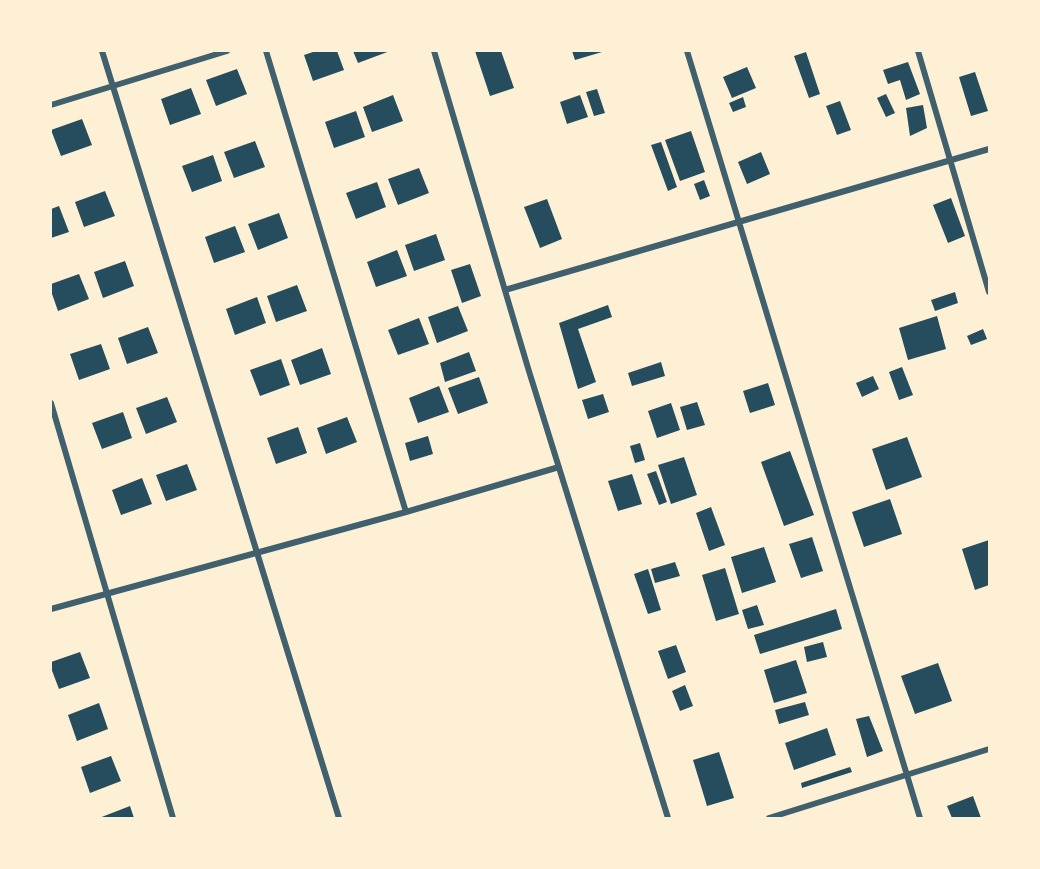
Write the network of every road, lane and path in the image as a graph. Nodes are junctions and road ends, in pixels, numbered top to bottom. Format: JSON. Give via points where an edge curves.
{"nodes":[{"id":1,"x":102,"y":51,"type":"edge"},
{"id":2,"x":227,"y":51,"type":"edge"},
{"id":3,"x":266,"y":51,"type":"edge"},
{"id":4,"x":434,"y":51,"type":"edge"},
{"id":5,"x":687,"y":51,"type":"edge"},
{"id":6,"x":918,"y":51,"type":"edge"},
{"id":7,"x":112,"y":86,"type":"junction"},
{"id":8,"x":51,"y":105,"type":"edge"},
{"id":9,"x":989,"y":149,"type":"edge"},
{"id":10,"x":950,"y":160,"type":"junction"},
{"id":11,"x":739,"y":222,"type":"junction"},
{"id":12,"x":505,"y":290,"type":"junction"},
{"id":13,"x":989,"y":292,"type":"edge"},
{"id":14,"x":51,"y":403,"type":"edge"},
{"id":15,"x":559,"y":467,"type":"junction"},
{"id":16,"x":405,"y":512,"type":"junction"},
{"id":17,"x":257,"y":552,"type":"junction"},
{"id":18,"x":107,"y":594,"type":"junction"},
{"id":19,"x":51,"y":609,"type":"edge"},
{"id":20,"x":989,"y":749,"type":"edge"},
{"id":21,"x":907,"y":774,"type":"junction"},
{"id":22,"x":173,"y":818,"type":"edge"},
{"id":23,"x":339,"y":818,"type":"edge"},
{"id":24,"x":668,"y":818,"type":"edge"},
{"id":25,"x":769,"y":818,"type":"edge"},
{"id":26,"x":920,"y":818,"type":"edge"}],
"edges":[{"from":1,"to":7,"type":"street"},
{"from":2,"to":7,"type":"street"},
{"from":3,"to":16,"type":"street"},
{"from":4,"to":12,"type":"street"},
{"from":5,"to":11,"type":"street"},
{"from":6,"to":10,"type":"street"},
{"from":7,"to":8,"type":"street"},
{"from":7,"to":17,"type":"street"},
{"from":9,"to":10,"type":"street"},
{"from":10,"to":11,"type":"street"},
{"from":10,"to":13,"type":"street"},
{"from":11,"to":12,"type":"street"},
{"from":11,"to":21,"type":"street"},
{"from":12,"to":15,"type":"street"},
{"from":14,"to":18,"type":"street"},
{"from":15,"to":16,"type":"street"},
{"from":15,"to":24,"type":"street"},
{"from":16,"to":17,"type":"street"},
{"from":17,"to":18,"type":"street"},
{"from":17,"to":23,"type":"street"},
{"from":18,"to":19,"type":"street"},
{"from":18,"to":22,"type":"street"},
{"from":20,"to":21,"type":"street"},
{"from":21,"to":25,"type":"street"},
{"from":21,"to":26,"type":"street"}]}
